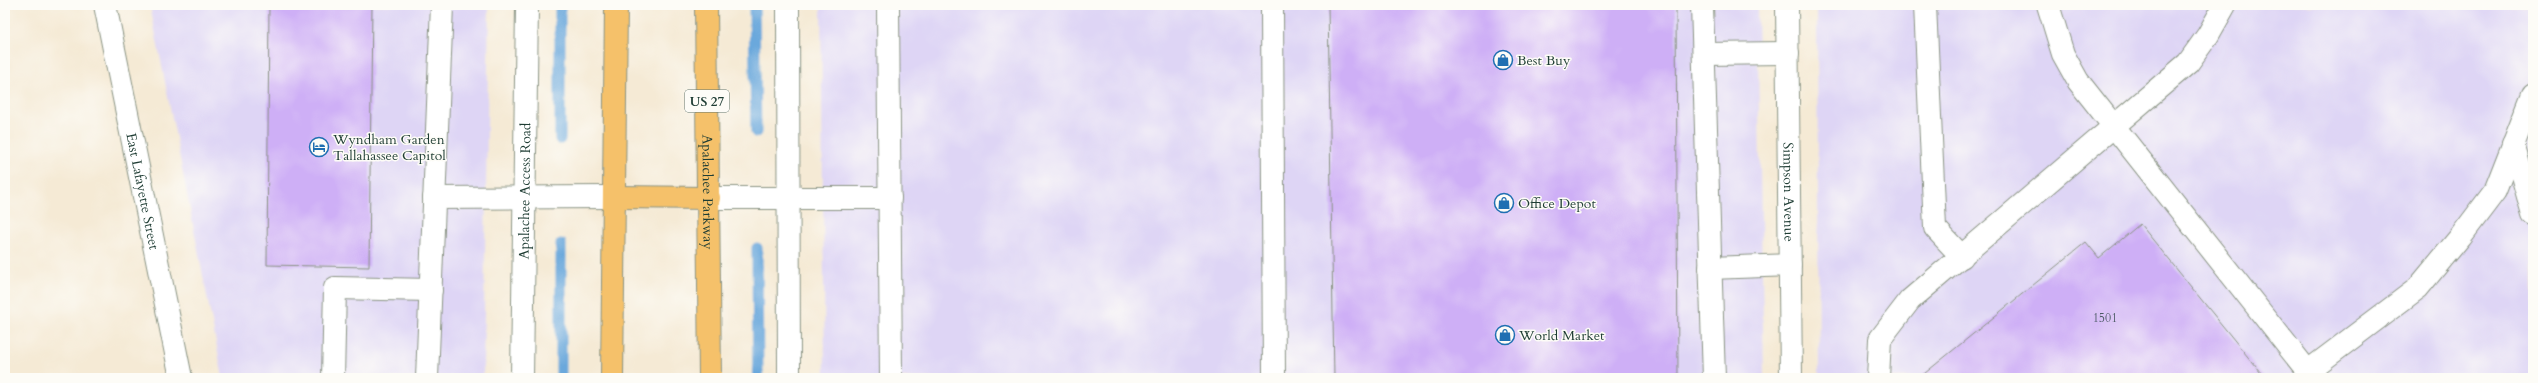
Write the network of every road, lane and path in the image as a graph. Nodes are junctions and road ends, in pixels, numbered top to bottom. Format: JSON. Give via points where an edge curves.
{"nodes":[{"id":1,"x":105,"y":5,"type":"edge"},
{"id":2,"x":442,"y":5,"type":"edge"},
{"id":3,"x":527,"y":5,"type":"edge"},
{"id":4,"x":616,"y":5,"type":"edge"},
{"id":5,"x":706,"y":5,"type":"edge"},
{"id":6,"x":788,"y":5,"type":"edge"},
{"id":7,"x":888,"y":5,"type":"edge"},
{"id":8,"x":1272,"y":5,"type":"edge"},
{"id":9,"x":1702,"y":5,"type":"edge"},
{"id":10,"x":1787,"y":5,"type":"edge"},
{"id":11,"x":1925,"y":5,"type":"edge"},
{"id":12,"x":2048,"y":5,"type":"edge"},
{"id":13,"x":2225,"y":5,"type":"edge"},
{"id":14,"x":1788,"y":53,"type":"junction"},
{"id":15,"x":1704,"y":54,"type":"junction"},
{"id":16,"x":2533,"y":94,"type":"edge"},
{"id":17,"x":2113,"y":127,"type":"junction"},
{"id":18,"x":2513,"y":144,"type":"junction"},
{"id":19,"x":525,"y":197,"type":"junction"},
{"id":20,"x":614,"y":197,"type":"junction"},
{"id":21,"x":434,"y":198,"type":"junction"},
{"id":22,"x":708,"y":198,"type":"junction"},
{"id":23,"x":790,"y":198,"type":"junction"},
{"id":24,"x":890,"y":198,"type":"junction"},
{"id":25,"x":2533,"y":214,"type":"edge"},
{"id":26,"x":1962,"y":256,"type":"junction"},
{"id":27,"x":1790,"y":265,"type":"junction"},
{"id":28,"x":1710,"y":268,"type":"junction"},
{"id":29,"x":431,"y":290,"type":"junction"},
{"id":30,"x":2310,"y":375,"type":"edge"},
{"id":31,"x":181,"y":378,"type":"edge"},
{"id":32,"x":333,"y":378,"type":"edge"},
{"id":33,"x":427,"y":378,"type":"edge"},
{"id":34,"x":522,"y":378,"type":"edge"},
{"id":35,"x":612,"y":378,"type":"edge"},
{"id":36,"x":710,"y":378,"type":"edge"},
{"id":37,"x":789,"y":378,"type":"edge"},
{"id":38,"x":891,"y":378,"type":"edge"},
{"id":39,"x":1274,"y":378,"type":"edge"},
{"id":40,"x":1714,"y":378,"type":"edge"},
{"id":41,"x":1791,"y":378,"type":"edge"},
{"id":42,"x":1878,"y":378,"type":"edge"}],
"edges":[{"from":1,"to":31,"type":"street","name":"East Lafayette Street"},
{"from":2,"to":21,"type":"street"},
{"from":3,"to":19,"type":"street","name":"Apalachee Access Road"},
{"from":4,"to":20,"type":"main road"},
{"from":5,"to":22,"type":"main road","name":"Apalachee Parkway","number":"US 27"},
{"from":6,"to":23,"type":"street"},
{"from":7,"to":24,"type":"street"},
{"from":8,"to":39,"type":"street"},
{"from":9,"to":15,"type":"street"},
{"from":10,"to":14,"type":"street","name":"Simpson Avenue"},
{"from":11,"to":26,"type":"street","via":[[1935,228]]},
{"from":12,"to":17,"type":"street","via":[[2063,54],[2078,81]]},
{"from":13,"to":17,"type":"street","via":[[2188,63]]},
{"from":14,"to":15,"type":"street"},
{"from":14,"to":27,"type":"street","name":"Simpson Avenue"},
{"from":15,"to":28,"type":"street"},
{"from":16,"to":18,"type":"street"},
{"from":17,"to":26,"type":"street"},
{"from":17,"to":30,"type":"street"},
{"from":18,"to":25,"type":"street"},
{"from":18,"to":30,"type":"street","via":[[2495,191],[2418,288]]},
{"from":19,"to":20,"type":"street"},
{"from":19,"to":21,"type":"street"},
{"from":19,"to":34,"type":"street","name":"Apalachee Access Road"},
{"from":20,"to":22,"type":"main road"},
{"from":20,"to":35,"type":"main road"},
{"from":21,"to":29,"type":"street"},
{"from":22,"to":23,"type":"street"},
{"from":22,"to":36,"type":"main road","name":"Apalachee Parkway","number":"US 27"},
{"from":23,"to":24,"type":"street"},
{"from":23,"to":37,"type":"street"},
{"from":24,"to":38,"type":"street"},
{"from":26,"to":42,"type":"street","via":[[1910,300],[1880,339]]},
{"from":27,"to":28,"type":"street"},
{"from":27,"to":41,"type":"street","name":"Simpson Avenue"},
{"from":28,"to":40,"type":"street"},
{"from":29,"to":32,"type":"street","via":[[335,288]]},
{"from":29,"to":33,"type":"street"}]}
